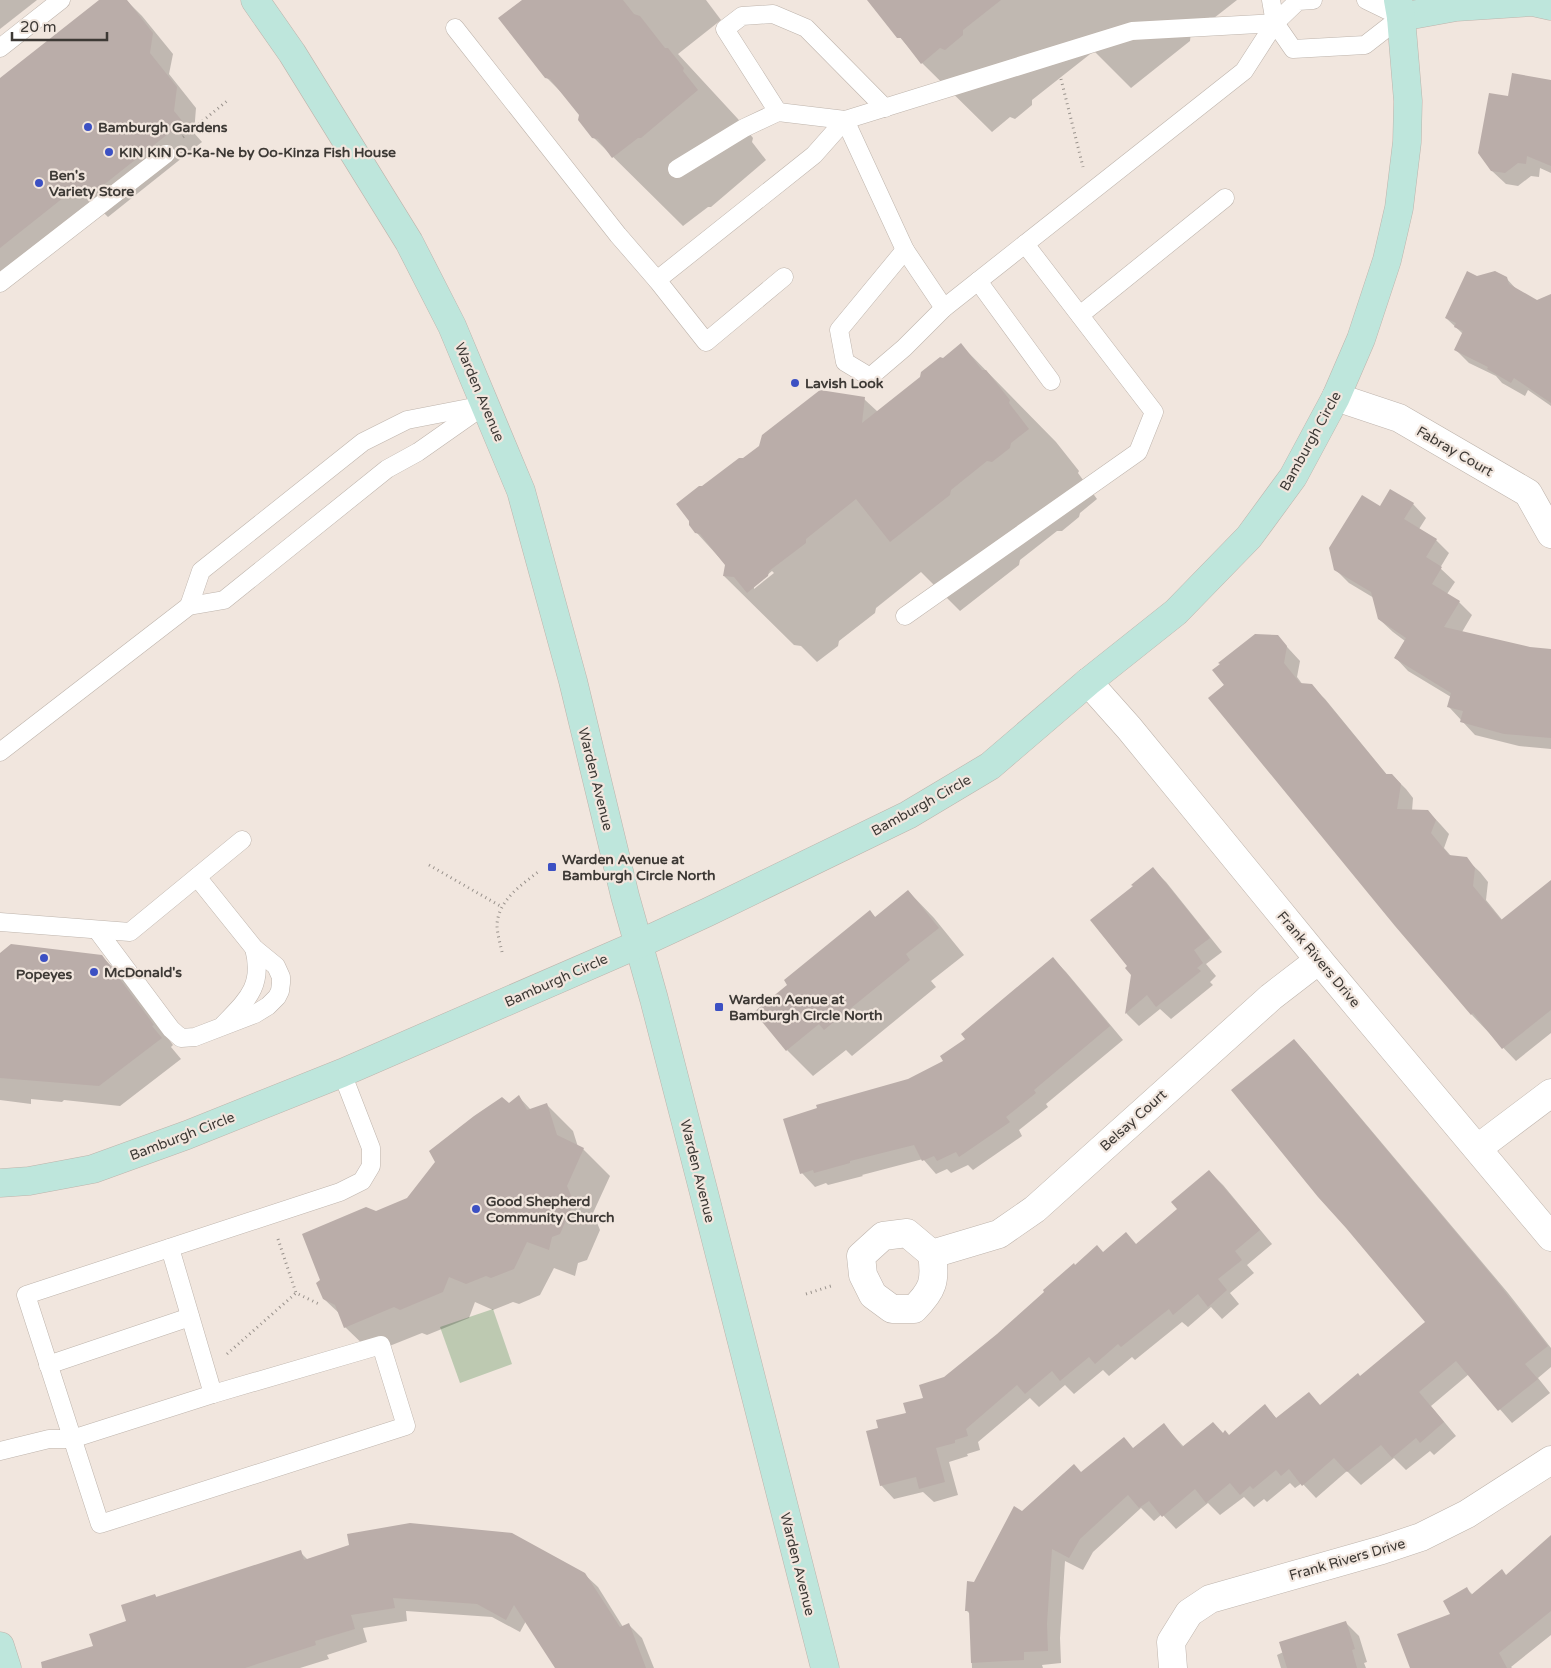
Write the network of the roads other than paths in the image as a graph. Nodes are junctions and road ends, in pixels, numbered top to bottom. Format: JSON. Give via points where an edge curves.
{"nodes":[{"id":1,"x":61,"y":0,"type":"edge"},
{"id":2,"x":255,"y":0,"type":"edge"},
{"id":3,"x":1271,"y":0,"type":"edge"},
{"id":4,"x":1313,"y":0,"type":"edge"},
{"id":5,"x":1366,"y":0,"type":"edge"},
{"id":6,"x":1551,"y":6,"type":"edge"},
{"id":7,"x":1400,"y":8,"type":"edge"},
{"id":8,"x":1275,"y":24,"type":"junction"},
{"id":9,"x":455,"y":28,"type":"dead end"},
{"id":10,"x":0,"y":48,"type":"edge"},
{"id":11,"x":885,"y":108,"type":"junction"},
{"id":12,"x":778,"y":112,"type":"junction"},
{"id":13,"x":845,"y":120,"type":"junction"},
{"id":14,"x":171,"y":148,"type":"road end"},
{"id":15,"x":677,"y":169,"type":"dead end"},
{"id":16,"x":1225,"y":198,"type":"dead end"},
{"id":17,"x":1025,"y":244,"type":"junction"},
{"id":18,"x":905,"y":250,"type":"junction"},
{"id":19,"x":784,"y":277,"type":"dead end"},
{"id":20,"x":657,"y":280,"type":"junction"},
{"id":21,"x":978,"y":280,"type":"junction"},
{"id":22,"x":0,"y":282,"type":"edge"},
{"id":23,"x":944,"y":308,"type":"junction"},
{"id":24,"x":1080,"y":315,"type":"junction"},
{"id":25,"x":1051,"y":381,"type":"dead end"},
{"id":26,"x":1336,"y":397,"type":"junction"},
{"id":27,"x":485,"y":405,"type":"junction"},
{"id":28,"x":1551,"y":534,"type":"edge"},
{"id":29,"x":189,"y":606,"type":"junction"},
{"id":30,"x":905,"y":616,"type":"dead end"},
{"id":31,"x":1088,"y":682,"type":"junction"},
{"id":32,"x":0,"y":752,"type":"edge"},
{"id":33,"x":242,"y":840,"type":"dead end"},
{"id":34,"x":197,"y":877,"type":"junction"},
{"id":35,"x":0,"y":922,"type":"edge"},
{"id":36,"x":97,"y":930,"type":"junction"},
{"id":37,"x":638,"y":944,"type":"junction"},
{"id":38,"x":254,"y":948,"type":"junction"},
{"id":39,"x":1319,"y":960,"type":"junction"},
{"id":40,"x":223,"y":1026,"type":"junction"},
{"id":41,"x":342,"y":1073,"type":"junction"},
{"id":42,"x":1551,"y":1092,"type":"edge"},
{"id":43,"x":1478,"y":1148,"type":"junction"},
{"id":44,"x":0,"y":1183,"type":"edge"},
{"id":45,"x":1551,"y":1237,"type":"edge"},
{"id":46,"x":170,"y":1248,"type":"junction"},
{"id":47,"x":932,"y":1254,"type":"dead end"},
{"id":48,"x":190,"y":1317,"type":"junction"},
{"id":49,"x":48,"y":1365,"type":"junction"},
{"id":50,"x":213,"y":1394,"type":"junction"},
{"id":51,"x":72,"y":1439,"type":"junction"},
{"id":52,"x":0,"y":1451,"type":"edge"},
{"id":53,"x":1551,"y":1460,"type":"edge"},
{"id":54,"x":0,"y":1646,"type":"edge"},
{"id":55,"x":7,"y":1668,"type":"edge"},
{"id":56,"x":825,"y":1668,"type":"edge"},
{"id":57,"x":1173,"y":1668,"type":"edge"}],
"edges":[{"from":1,"to":10,"type":"lane"},
{"from":2,"to":27,"type":"street","name":"Warden Avenue","via":[[292,53],[408,242],[452,326]]},
{"from":3,"to":8,"type":"lane"},
{"from":4,"to":8,"type":"lane","via":[[1298,1]]},
{"from":5,"to":7,"type":"lane"},
{"from":6,"to":7,"type":"street","via":[[1533,2]]},
{"from":7,"to":8,"type":"lane","via":[[1365,45],[1293,49]]},
{"from":7,"to":26,"type":"street","name":"Bamburgh Circle","via":[[1408,142],[1399,208],[1387,260],[1361,339]]},
{"from":8,"to":11,"type":"lane","via":[[1132,31]]},
{"from":8,"to":17,"type":"lane","via":[[1244,71]]},
{"from":9,"to":20,"type":"lane"},
{"from":11,"to":12,"type":"lane","via":[[806,28],[773,14],[742,16],[725,29]]},
{"from":11,"to":13,"type":"lane"},
{"from":12,"to":13,"type":"lane"},
{"from":12,"to":15,"type":"lane","via":[[744,128]]},
{"from":13,"to":18,"type":"lane"},
{"from":13,"to":20,"type":"lane","via":[[814,156]]},
{"from":14,"to":22,"type":"lane"},
{"from":16,"to":24,"type":"lane"},
{"from":17,"to":21,"type":"lane"},
{"from":17,"to":24,"type":"lane"},
{"from":18,"to":23,"type":"lane"},
{"from":18,"to":23,"type":"lane","via":[[839,330],[845,362],[870,377]]},
{"from":19,"to":20,"type":"lane","via":[[706,342]]},
{"from":21,"to":23,"type":"lane"},
{"from":21,"to":25,"type":"lane"},
{"from":24,"to":30,"type":"lane","via":[[1154,412],[1138,452]]},
{"from":26,"to":28,"type":"street","name":"Fabray Court","via":[[1399,418],[1528,493]]},
{"from":26,"to":31,"type":"street","name":"Bamburgh Circle","via":[[1293,477],[1249,537],[1176,612]]},
{"from":27,"to":29,"type":"lane","via":[[418,452],[387,469],[224,600]]},
{"from":27,"to":29,"type":"lane","via":[[407,420],[363,442],[201,571]]},
{"from":27,"to":37,"type":"street","name":"Warden Avenue","via":[[521,492],[573,681]]},
{"from":29,"to":32,"type":"lane"},
{"from":31,"to":37,"type":"street","name":"Bamburgh Circle","via":[[990,766],[908,815]]},
{"from":31,"to":39,"type":"street","name":"Frank Rivers Drive"},
{"from":33,"to":34,"type":"lane"},
{"from":34,"to":36,"type":"lane","via":[[130,932]]},
{"from":34,"to":38,"type":"lane"},
{"from":35,"to":36,"type":"lane"},
{"from":36,"to":40,"type":"lane","via":[[181,1038],[195,1037]]},
{"from":37,"to":41,"type":"street","name":"Bamburgh Circle"},
{"from":37,"to":56,"type":"street","name":"Warden Avenue"},
{"from":38,"to":40,"type":"lane","via":[[258,973],[255,982],[245,1001]]},
{"from":38,"to":40,"type":"lane","via":[[276,966],[281,977],[280,991],[268,1006],[255,1014]]},
{"from":39,"to":43,"type":"street","name":"Frank Rivers Drive"},
{"from":39,"to":47,"type":"street","name":"Belsay Court","via":[[1271,997],[1035,1209],[999,1234]]},
{"from":41,"to":44,"type":"street","name":"Bamburgh Circle","via":[[93,1169]]},
{"from":41,"to":46,"type":"lane","via":[[372,1148],[371,1166],[362,1181],[340,1192]]},
{"from":42,"to":43,"type":"street"},
{"from":43,"to":45,"type":"street","name":"Frank Rivers Drive"},
{"from":46,"to":48,"type":"lane"},
{"from":46,"to":49,"type":"lane","via":[[26,1295]]},
{"from":48,"to":49,"type":"lane"},
{"from":48,"to":50,"type":"lane"},
{"from":49,"to":51,"type":"lane"},
{"from":50,"to":51,"type":"lane"},
{"from":50,"to":51,"type":"lane","via":[[381,1345],[406,1426],[100,1524]]},
{"from":51,"to":52,"type":"lane","via":[[50,1439]]},
{"from":53,"to":57,"type":"street","name":"Frank Rivers Drive","via":[[1467,1514],[1421,1537],[1210,1598],[1190,1613],[1170,1642]]},
{"from":54,"to":55,"type":"street"}]}
